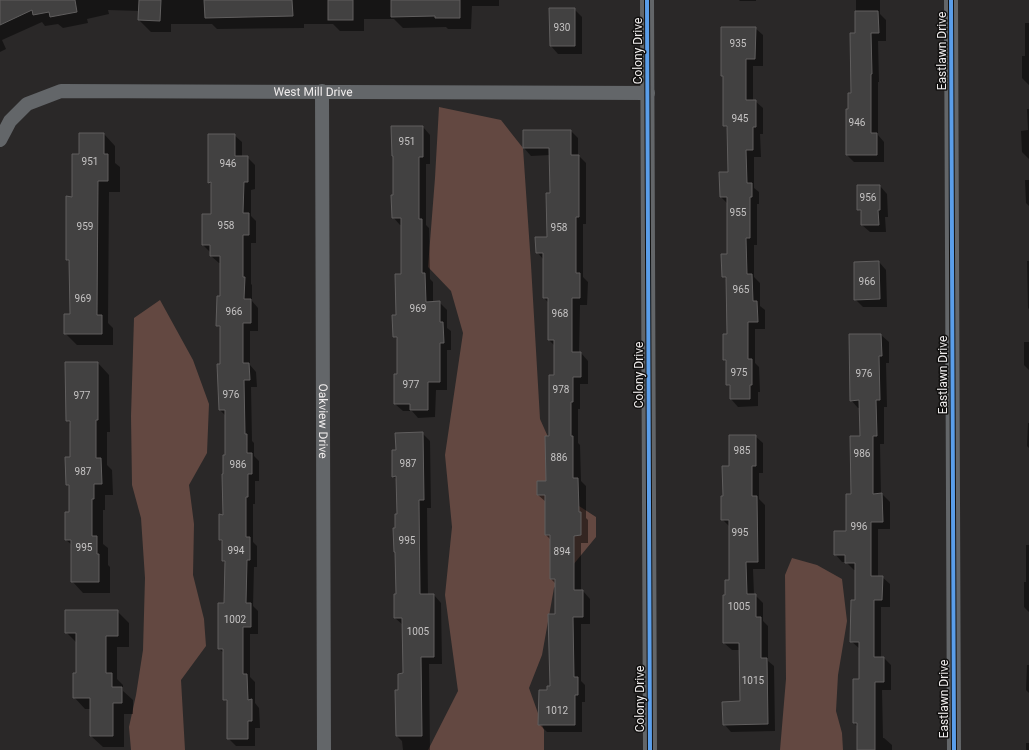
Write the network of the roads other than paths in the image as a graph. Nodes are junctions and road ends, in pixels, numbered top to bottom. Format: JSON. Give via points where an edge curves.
{"nodes":[{"id":1,"x":647,"y":0,"type":"edge"},
{"id":2,"x":952,"y":0,"type":"edge"},
{"id":3,"x":322,"y":91,"type":"junction"},
{"id":4,"x":648,"y":93,"type":"junction"},
{"id":5,"x":0,"y":140,"type":"edge"},
{"id":6,"x":324,"y":750,"type":"edge"},
{"id":7,"x":650,"y":750,"type":"edge"},
{"id":8,"x":954,"y":750,"type":"edge"}],
"edges":[{"from":1,"to":4,"type":"street","name":"Colony Drive"},
{"from":2,"to":8,"type":"street","name":"Eastlawn Drive"},
{"from":3,"to":4,"type":"street","name":"West Mill Drive"},
{"from":3,"to":5,"type":"street","name":"West Mill Drive","via":[[61,91],[27,104],[10,121]]},
{"from":3,"to":6,"type":"street","name":"Oakview Drive"},
{"from":4,"to":7,"type":"street","name":"Colony Drive"}]}
